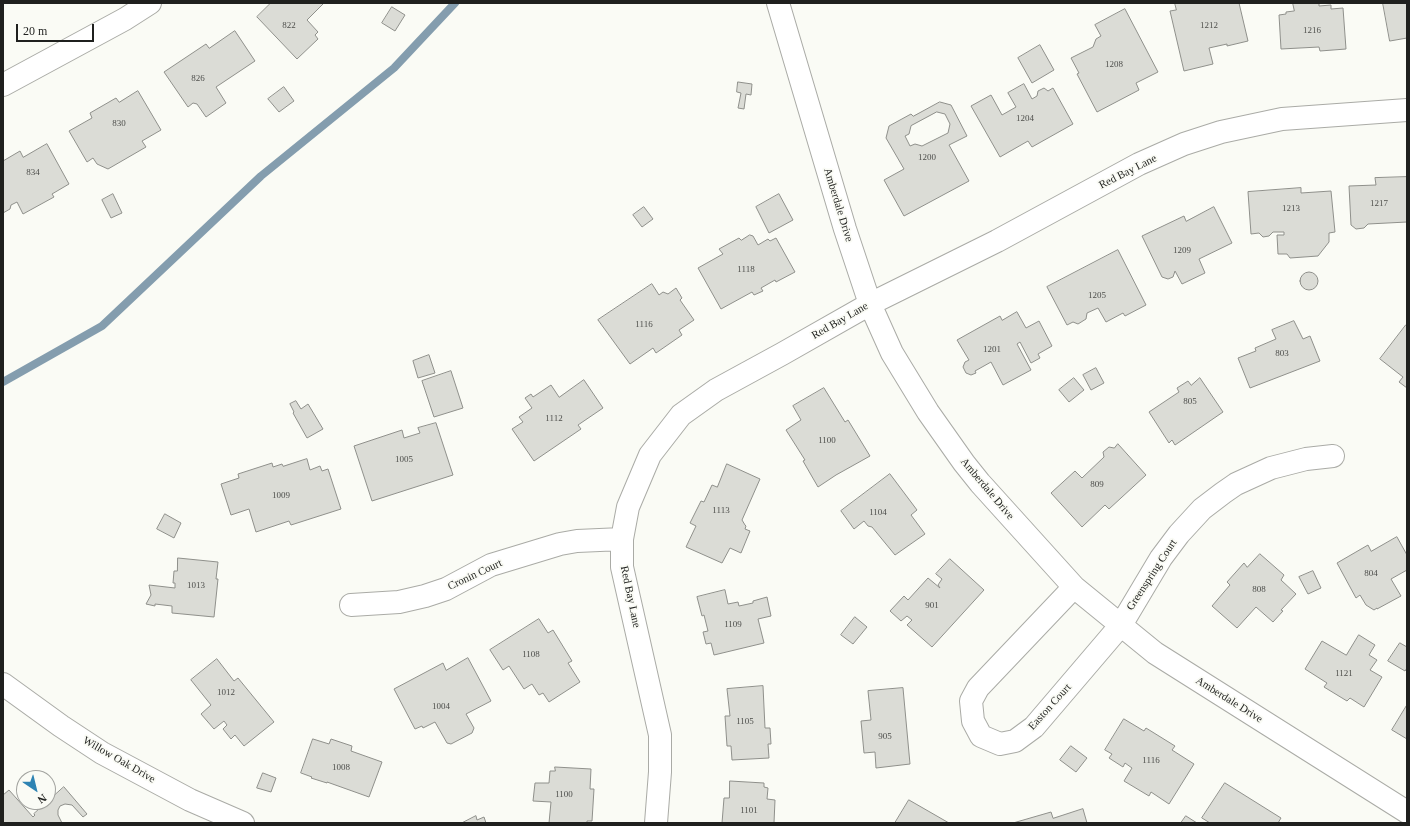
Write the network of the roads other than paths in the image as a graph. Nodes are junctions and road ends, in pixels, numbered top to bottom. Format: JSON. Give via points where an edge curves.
{"nodes":[{"id":1,"x":150,"y":3,"type":"edge"},
{"id":2,"x":778,"y":3,"type":"edge"},
{"id":3,"x":3,"y":85,"type":"edge"},
{"id":4,"x":1407,"y":110,"type":"edge"},
{"id":5,"x":870,"y":304,"type":"junction"},
{"id":6,"x":1333,"y":456,"type":"dead end"},
{"id":7,"x":622,"y":539,"type":"junction"},
{"id":8,"x":1074,"y":587,"type":"junction"},
{"id":9,"x":351,"y":605,"type":"dead end"},
{"id":10,"x":1121,"y":625,"type":"junction"},
{"id":11,"x":3,"y":684,"type":"edge"},
{"id":12,"x":1407,"y":812,"type":"edge"},
{"id":13,"x":243,"y":823,"type":"edge"},
{"id":14,"x":656,"y":823,"type":"edge"}],
"edges":[{"from":1,"to":3,"type":"street"},
{"from":2,"to":5,"type":"street","name":"Amberdale Drive"},
{"from":4,"to":5,"type":"street","name":"Red Bay Lane","via":[[1282,119],[1222,132],[1184,144],[1139,164],[998,241]]},
{"from":5,"to":7,"type":"street","name":"Red Bay Lane","via":[[716,390],[681,415],[650,455],[628,507]]},
{"from":5,"to":8,"type":"street","name":"Amberdale Drive","via":[[892,354],[964,463]]},
{"from":6,"to":10,"type":"street","name":"Greenspring Court","via":[[1306,459],[1271,468],[1236,484],[1202,509],[1161,558]]},
{"from":7,"to":9,"type":"street","name":"Cronin Court","via":[[560,544],[491,565],[446,589],[425,596],[399,602]]},
{"from":7,"to":14,"type":"street","name":"Red Bay Lane","via":[[622,567],[660,735]]},
{"from":8,"to":10,"type":"street","name":"Amberdale Drive"},
{"from":8,"to":10,"type":"street","name":"Easton Court","via":[[978,688],[971,701],[972,721],[981,736],[1000,744],[1015,741],[1034,727]]},
{"from":10,"to":12,"type":"street","name":"Amberdale Drive","via":[[1155,653]]},
{"from":11,"to":13,"type":"street","name":"Willow Oak Drive","via":[[102,753],[190,800]]}]}
